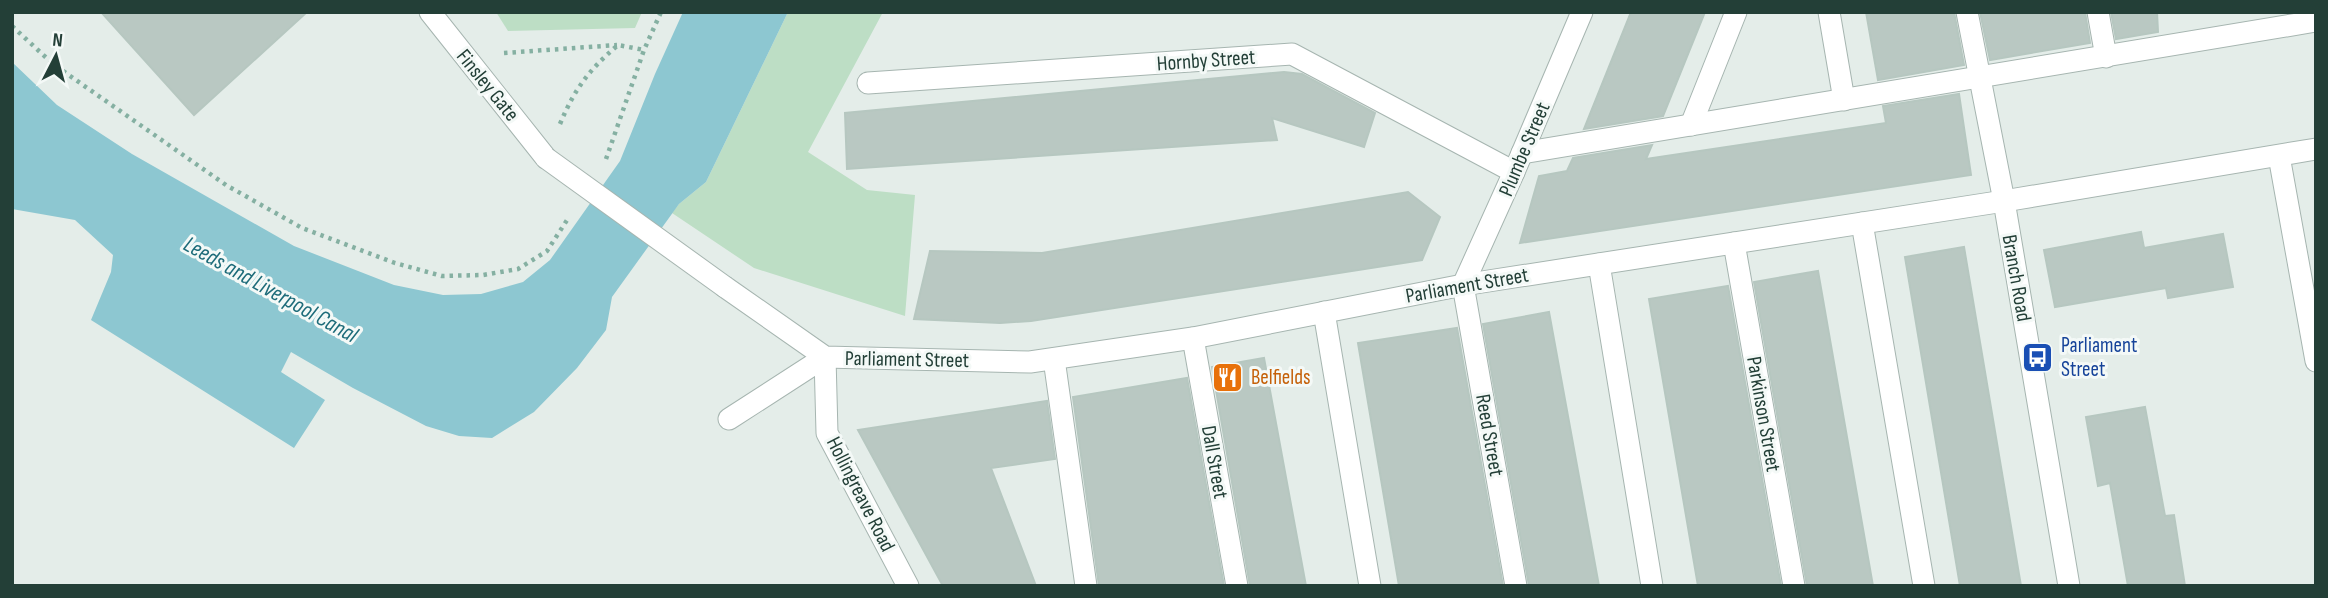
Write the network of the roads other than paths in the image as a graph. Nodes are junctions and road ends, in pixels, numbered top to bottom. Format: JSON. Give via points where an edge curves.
{"nodes":[{"id":1,"x":430,"y":12,"type":"edge"},
{"id":2,"x":1582,"y":12,"type":"edge"},
{"id":3,"x":1736,"y":12,"type":"edge"},
{"id":4,"x":1829,"y":12,"type":"edge"},
{"id":5,"x":1967,"y":12,"type":"edge"},
{"id":6,"x":2098,"y":12,"type":"edge"},
{"id":7,"x":2316,"y":21,"type":"edge"},
{"id":8,"x":2106,"y":57,"type":"junction"},
{"id":9,"x":1980,"y":78,"type":"junction"},
{"id":10,"x":869,"y":83,"type":"dead end"},
{"id":11,"x":1844,"y":100,"type":"junction"},
{"id":12,"x":1691,"y":125,"type":"junction"},
{"id":13,"x":2316,"y":149,"type":"edge"},
{"id":14,"x":2279,"y":156,"type":"junction"},
{"id":15,"x":1518,"y":163,"type":"junction"},
{"id":16,"x":2004,"y":201,"type":"junction"},
{"id":17,"x":1862,"y":223,"type":"junction"},
{"id":18,"x":1734,"y":243,"type":"junction"},
{"id":19,"x":1599,"y":264,"type":"junction"},
{"id":20,"x":1463,"y":285,"type":"junction"},
{"id":21,"x":1324,"y":312,"type":"junction"},
{"id":22,"x":1193,"y":338,"type":"junction"},
{"id":23,"x":825,"y":357,"type":"junction"},
{"id":24,"x":1054,"y":359,"type":"junction"},
{"id":25,"x":2316,"y":361,"type":"edge"},
{"id":26,"x":729,"y":419,"type":"dead end"},
{"id":27,"x":908,"y":586,"type":"edge"},
{"id":28,"x":1086,"y":586,"type":"edge"},
{"id":29,"x":1237,"y":586,"type":"edge"},
{"id":30,"x":1370,"y":586,"type":"edge"},
{"id":31,"x":1516,"y":586,"type":"edge"},
{"id":32,"x":1652,"y":586,"type":"edge"},
{"id":33,"x":1794,"y":586,"type":"edge"},
{"id":34,"x":1924,"y":586,"type":"edge"},
{"id":35,"x":2069,"y":586,"type":"edge"}],
"edges":[{"from":1,"to":23,"type":"street","name":"Finsley Gate","bridge":true,"via":[[546,158]]},
{"from":2,"to":15,"type":"street","name":"Plumbe Street"},
{"from":3,"to":12,"type":"street"},
{"from":4,"to":11,"type":"street"},
{"from":5,"to":9,"type":"street","name":"Branch Road"},
{"from":6,"to":8,"type":"street"},
{"from":7,"to":8,"type":"street"},
{"from":8,"to":9,"type":"street"},
{"from":9,"to":11,"type":"street"},
{"from":9,"to":16,"type":"street","name":"Branch Road"},
{"from":10,"to":15,"type":"street","name":"Hornby Street","via":[[1292,54]]},
{"from":11,"to":12,"type":"street"},
{"from":12,"to":15,"type":"street"},
{"from":13,"to":14,"type":"street","name":"Parliament Street"},
{"from":14,"to":16,"type":"street","name":"Parliament Street"},
{"from":14,"to":25,"type":"street"},
{"from":15,"to":20,"type":"street","name":"Plumbe Street"},
{"from":16,"to":17,"type":"street","name":"Parliament Street"},
{"from":16,"to":35,"type":"street","name":"Branch Road"},
{"from":17,"to":18,"type":"street","name":"Parliament Street"},
{"from":17,"to":34,"type":"street"},
{"from":18,"to":19,"type":"street","name":"Parliament Street"},
{"from":18,"to":33,"type":"street","name":"Parkinson Street"},
{"from":19,"to":20,"type":"street","name":"Parliament Street"},
{"from":19,"to":32,"type":"street"},
{"from":20,"to":21,"type":"street","name":"Parliament Street"},
{"from":20,"to":31,"type":"street","name":"Reed Street"},
{"from":21,"to":22,"type":"street","name":"Parliament Street"},
{"from":21,"to":30,"type":"street"},
{"from":22,"to":24,"type":"street","name":"Parliament Street"},
{"from":22,"to":29,"type":"street","name":"Dall Street"},
{"from":23,"to":24,"type":"street","name":"Parliament Street"},
{"from":23,"to":26,"type":"street"},
{"from":23,"to":27,"type":"street","name":"Hollingreave Road","via":[[827,433]]},
{"from":24,"to":28,"type":"street"}]}
